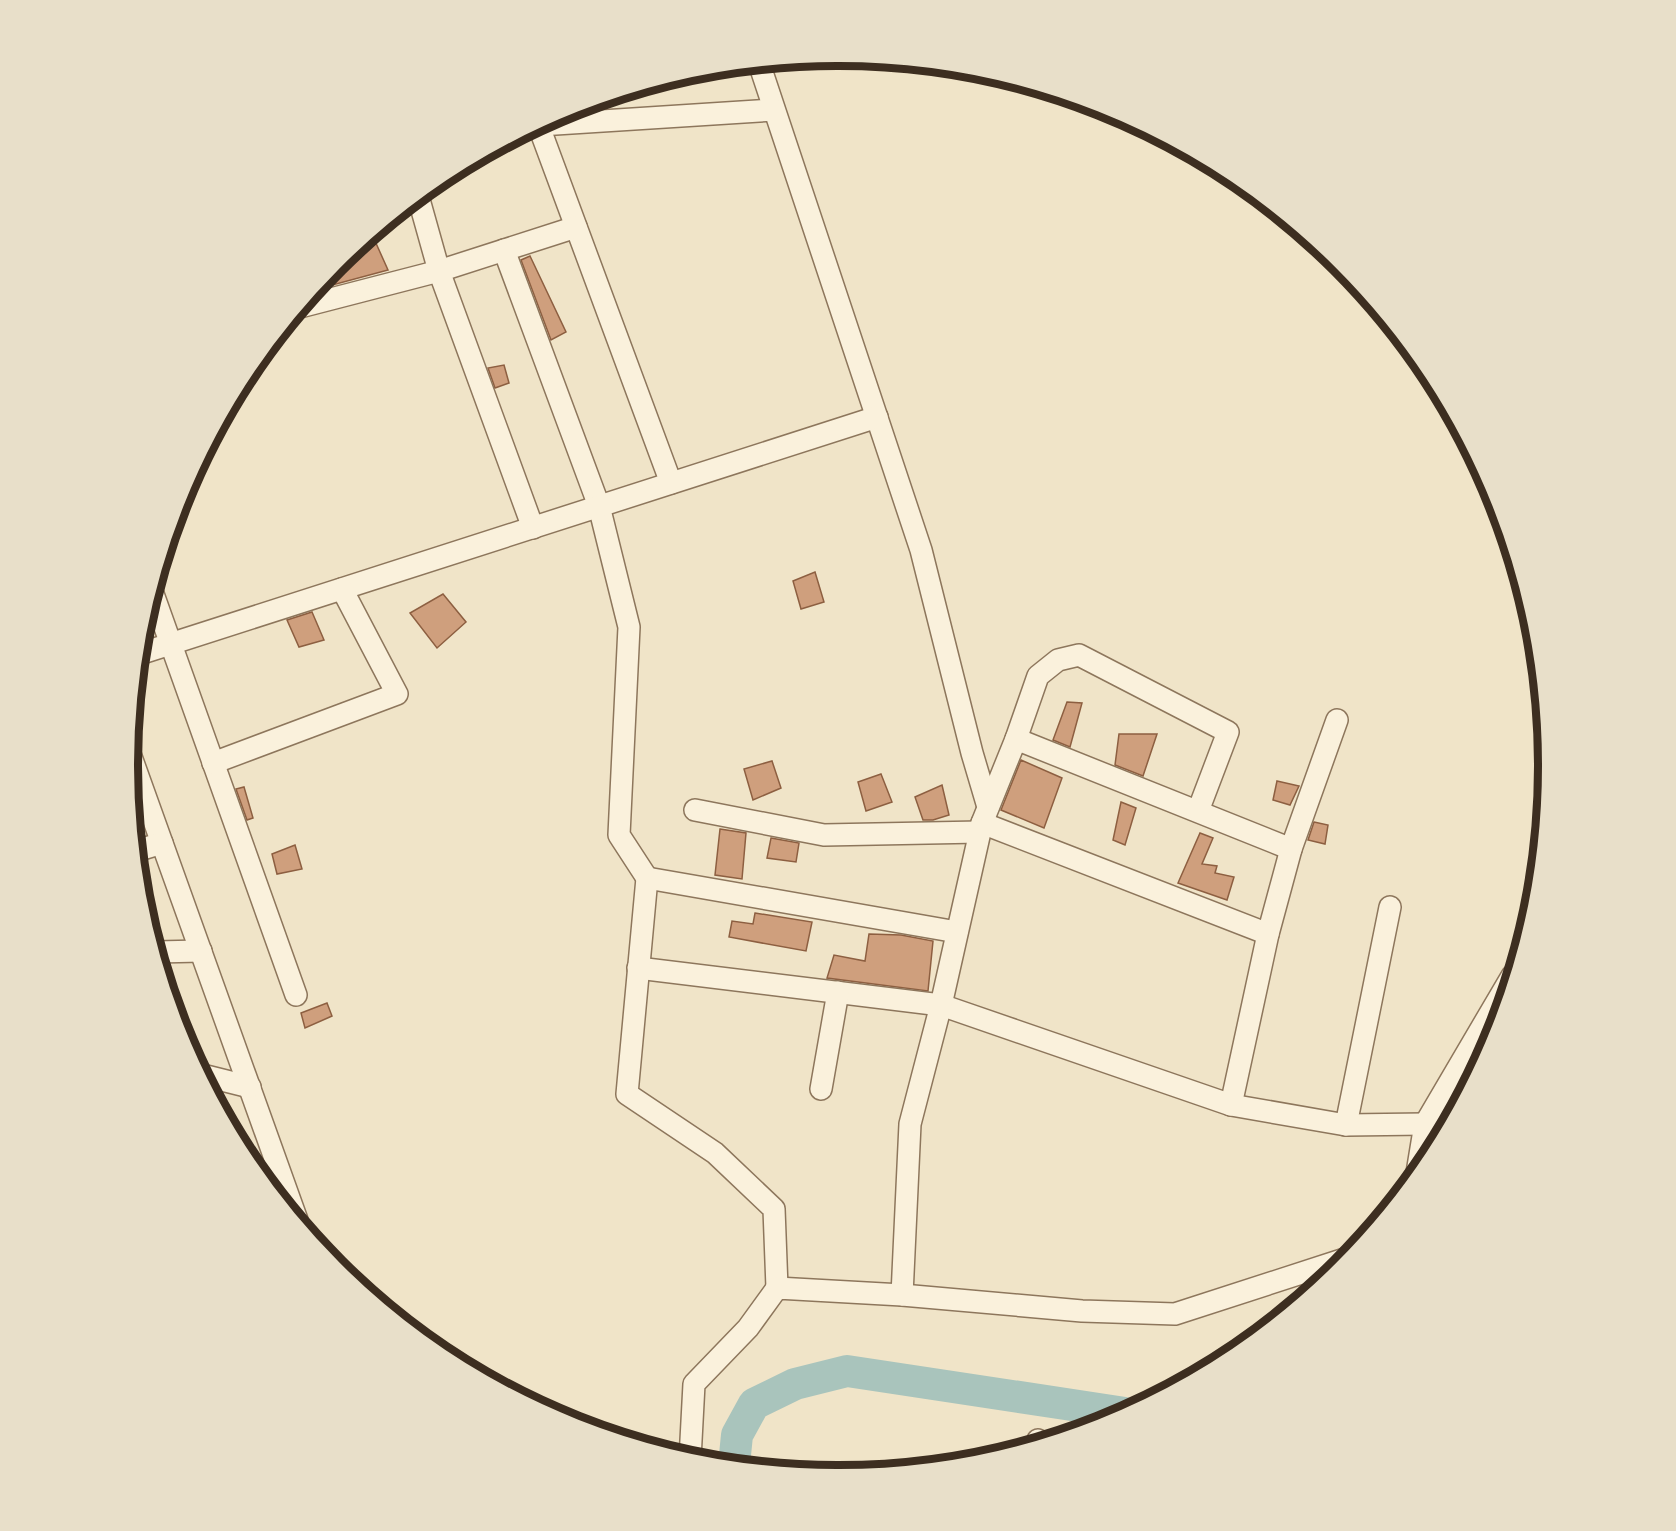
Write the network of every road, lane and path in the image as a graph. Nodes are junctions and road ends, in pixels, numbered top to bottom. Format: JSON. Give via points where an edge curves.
{"nodes":[{"id":1,"x":761,"y":70,"type":"edge"},
{"id":2,"x":774,"y":110,"type":"junction"},
{"id":3,"x":560,"y":124,"type":"edge"},
{"id":4,"x":542,"y":132,"type":"edge"},
{"id":5,"x":420,"y":205,"type":"edge"},
{"id":6,"x":576,"y":227,"type":"junction"},
{"id":7,"x":504,"y":250,"type":"junction"},
{"id":8,"x":439,"y":271,"type":"junction"},
{"id":9,"x":312,"y":304,"type":"edge"},
{"id":10,"x":877,"y":417,"type":"junction"},
{"id":11,"x":670,"y":483,"type":"junction"},
{"id":12,"x":599,"y":506,"type":"junction"},
{"id":13,"x":533,"y":528,"type":"junction"},
{"id":14,"x":342,"y":589,"type":"junction"},
{"id":15,"x":158,"y":604,"type":"edge"},
{"id":16,"x":171,"y":644,"type":"junction"},
{"id":17,"x":148,"y":651,"type":"edge"},
{"id":18,"x":1337,"y":720,"type":"dead end"},
{"id":19,"x":1016,"y":739,"type":"junction"},
{"id":20,"x":213,"y":764,"type":"junction"},
{"id":21,"x":139,"y":778,"type":"edge"},
{"id":22,"x":694,"y":810,"type":"dead end"},
{"id":23,"x":1198,"y":812,"type":"junction"},
{"id":24,"x":983,"y":821,"type":"junction"},
{"id":25,"x":162,"y":843,"type":"junction"},
{"id":26,"x":143,"y":849,"type":"edge"},
{"id":27,"x":1291,"y":849,"type":"junction"},
{"id":28,"x":647,"y":878,"type":"junction"},
{"id":29,"x":1390,"y":907,"type":"dead end"},
{"id":30,"x":957,"y":932,"type":"junction"},
{"id":31,"x":1268,"y":934,"type":"junction"},
{"id":32,"x":201,"y":951,"type":"junction"},
{"id":33,"x":164,"y":952,"type":"edge"},
{"id":34,"x":638,"y":968,"type":"junction"},
{"id":35,"x":838,"y":992,"type":"junction"},
{"id":36,"x":296,"y":995,"type":"dead end"},
{"id":37,"x":941,"y":1005,"type":"junction"},
{"id":38,"x":1493,"y":1007,"type":"edge"},
{"id":39,"x":212,"y":1078,"type":"edge"},
{"id":40,"x":250,"y":1087,"type":"junction"},
{"id":41,"x":821,"y":1089,"type":"dead end"},
{"id":42,"x":1231,"y":1105,"type":"junction"},
{"id":43,"x":1425,"y":1124,"type":"junction"},
{"id":44,"x":1346,"y":1125,"type":"junction"},
{"id":45,"x":1420,"y":1154,"type":"edge"},
{"id":46,"x":290,"y":1199,"type":"edge"},
{"id":47,"x":1328,"y":1264,"type":"edge"},
{"id":48,"x":777,"y":1288,"type":"junction"},
{"id":49,"x":902,"y":1295,"type":"junction"},
{"id":50,"x":691,"y":1449,"type":"edge"}],
"edges":[{"from":1,"to":2,"type":"street"},
{"from":2,"to":3,"type":"street"},
{"from":2,"to":10,"type":"street"},
{"from":4,"to":6,"type":"street"},
{"from":5,"to":8,"type":"street"},
{"from":6,"to":7,"type":"street"},
{"from":6,"to":11,"type":"street"},
{"from":7,"to":8,"type":"street"},
{"from":7,"to":12,"type":"street"},
{"from":8,"to":9,"type":"street"},
{"from":8,"to":13,"type":"street"},
{"from":10,"to":11,"type":"street"},
{"from":10,"to":24,"type":"street","via":[[921,550],[972,753]]},
{"from":11,"to":12,"type":"street"},
{"from":12,"to":13,"type":"street"},
{"from":12,"to":28,"type":"street","via":[[629,627],[619,835]]},
{"from":13,"to":14,"type":"street"},
{"from":14,"to":16,"type":"street"},
{"from":14,"to":20,"type":"street","via":[[397,693]]},
{"from":15,"to":16,"type":"street"},
{"from":16,"to":17,"type":"street"},
{"from":16,"to":20,"type":"street"},
{"from":18,"to":27,"type":"street"},
{"from":19,"to":23,"type":"street"},
{"from":19,"to":23,"type":"street","via":[[1038,676],[1058,660],[1079,655],[1228,732]]},
{"from":19,"to":24,"type":"street"},
{"from":20,"to":36,"type":"street"},
{"from":21,"to":25,"type":"street"},
{"from":22,"to":24,"type":"street","via":[[824,835]]},
{"from":23,"to":27,"type":"street"},
{"from":24,"to":30,"type":"street"},
{"from":24,"to":31,"type":"street"},
{"from":25,"to":26,"type":"street"},
{"from":25,"to":32,"type":"street"},
{"from":27,"to":31,"type":"street"},
{"from":28,"to":30,"type":"street"},
{"from":28,"to":34,"type":"street"},
{"from":29,"to":44,"type":"street"},
{"from":30,"to":37,"type":"street"},
{"from":31,"to":42,"type":"street"},
{"from":32,"to":33,"type":"street"},
{"from":32,"to":40,"type":"street"},
{"from":34,"to":35,"type":"street"},
{"from":34,"to":48,"type":"street","via":[[627,1094],[715,1153],[774,1209]]},
{"from":35,"to":37,"type":"street"},
{"from":35,"to":41,"type":"street"},
{"from":37,"to":42,"type":"street"},
{"from":37,"to":49,"type":"street","via":[[910,1124]]},
{"from":38,"to":43,"type":"street"},
{"from":39,"to":40,"type":"street"},
{"from":40,"to":46,"type":"street"},
{"from":42,"to":44,"type":"street"},
{"from":43,"to":44,"type":"street"},
{"from":43,"to":45,"type":"street"},
{"from":47,"to":49,"type":"street","via":[[1175,1314],[1082,1311]]},
{"from":48,"to":49,"type":"street"},
{"from":48,"to":50,"type":"street","via":[[748,1328],[694,1384]]}]}
